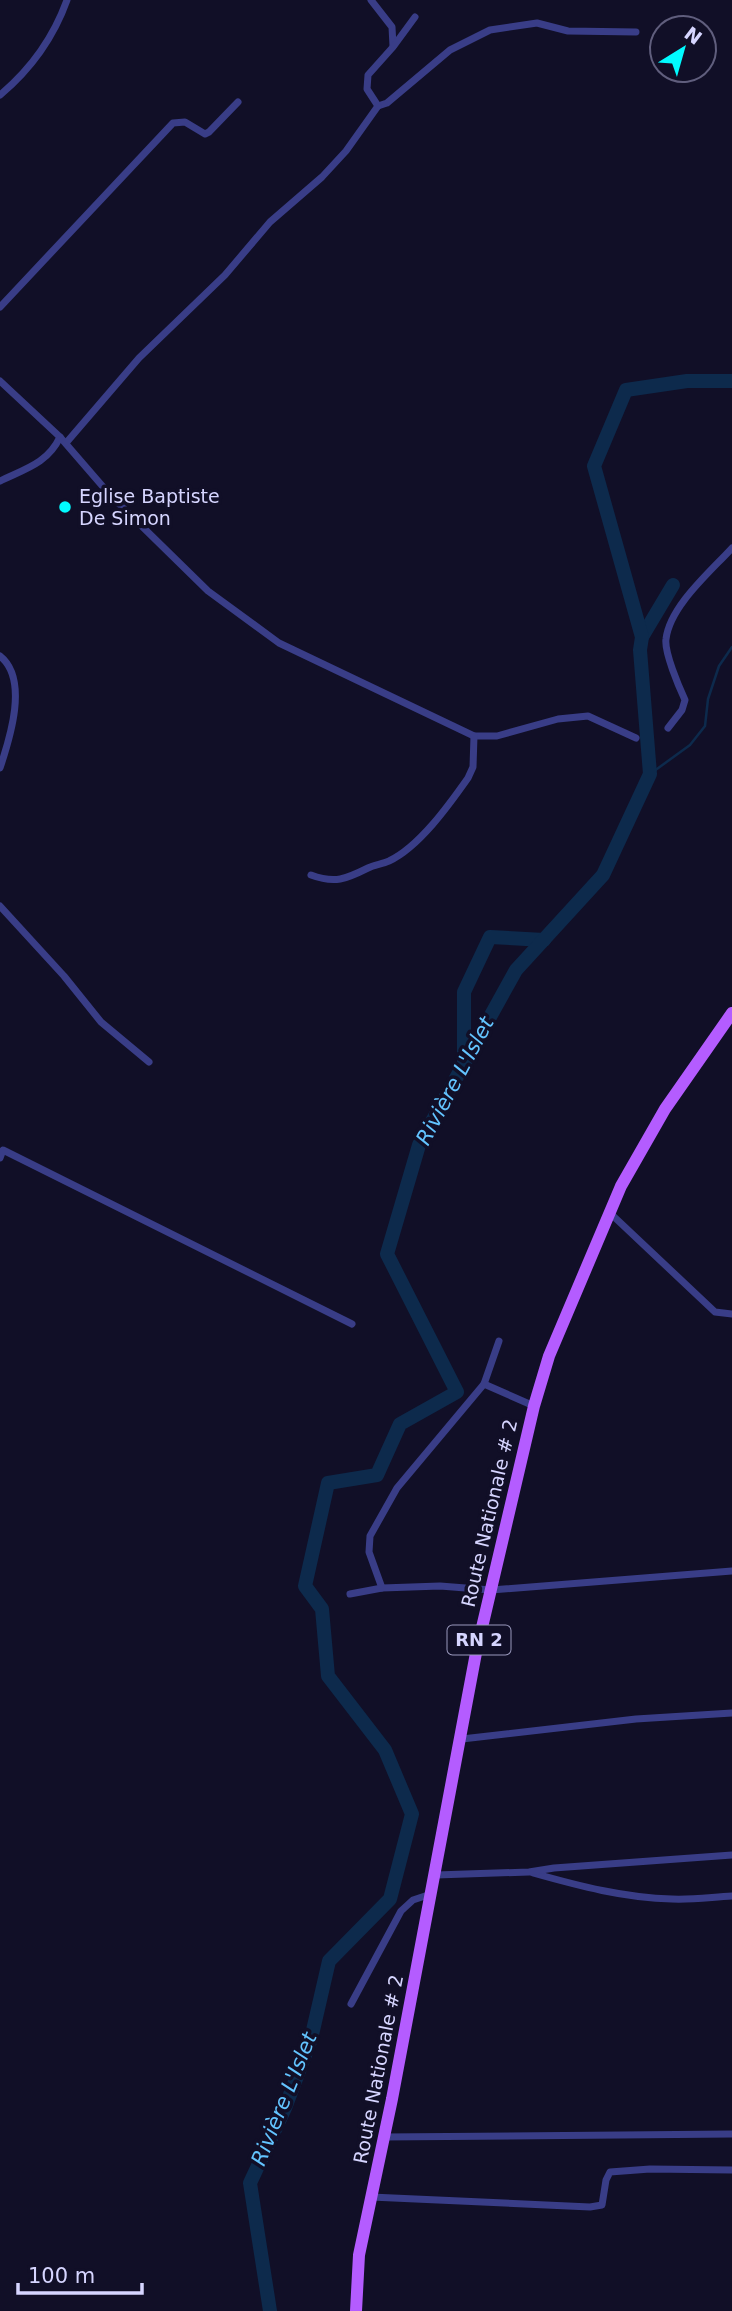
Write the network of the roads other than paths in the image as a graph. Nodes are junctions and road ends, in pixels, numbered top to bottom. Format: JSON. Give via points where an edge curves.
{"nodes":[{"id":1,"x":68,"y":0,"type":"edge"},
{"id":2,"x":371,"y":0,"type":"edge"},
{"id":3,"x":415,"y":18,"type":"dead end"},
{"id":4,"x":636,"y":32,"type":"dead end"},
{"id":5,"x":393,"y":47,"type":"junction"},
{"id":6,"x":0,"y":95,"type":"edge"},
{"id":7,"x":238,"y":102,"type":"dead end"},
{"id":8,"x":379,"y":106,"type":"junction"},
{"id":9,"x":0,"y":307,"type":"edge"},
{"id":10,"x":0,"y":381,"type":"edge"},
{"id":11,"x":60,"y":437,"type":"junction"},
{"id":12,"x":66,"y":443,"type":"junction"},
{"id":13,"x":0,"y":481,"type":"edge"},
{"id":14,"x":732,"y":548,"type":"edge"},
{"id":15,"x":2,"y":658,"type":"edge"},
{"id":16,"x":0,"y":667,"type":"edge"},
{"id":17,"x":668,"y":728,"type":"dead end"},
{"id":18,"x":474,"y":736,"type":"junction"},
{"id":19,"x":636,"y":738,"type":"dead end"},
{"id":20,"x":0,"y":768,"type":"edge"},
{"id":21,"x":311,"y":876,"type":"dead end"},
{"id":22,"x":0,"y":906,"type":"edge"},
{"id":23,"x":732,"y":1013,"type":"edge"},
{"id":24,"x":149,"y":1062,"type":"dead end"},
{"id":25,"x":0,"y":1158,"type":"edge"},
{"id":26,"x":609,"y":1213,"type":"junction"},
{"id":27,"x":732,"y":1314,"type":"edge"},
{"id":28,"x":352,"y":1324,"type":"dead end"},
{"id":29,"x":499,"y":1341,"type":"dead end"},
{"id":30,"x":484,"y":1384,"type":"junction"},
{"id":31,"x":534,"y":1406,"type":"junction"},
{"id":32,"x":732,"y":1572,"type":"edge"},
{"id":33,"x":382,"y":1588,"type":"junction"},
{"id":34,"x":491,"y":1590,"type":"junction"},
{"id":35,"x":350,"y":1594,"type":"dead end"},
{"id":36,"x":732,"y":1713,"type":"edge"},
{"id":37,"x":462,"y":1739,"type":"junction"},
{"id":38,"x":732,"y":1855,"type":"edge"},
{"id":39,"x":529,"y":1872,"type":"junction"},
{"id":40,"x":436,"y":1875,"type":"junction"},
{"id":41,"x":432,"y":1894,"type":"junction"},
{"id":42,"x":732,"y":1896,"type":"edge"},
{"id":43,"x":351,"y":2004,"type":"dead end"},
{"id":44,"x":732,"y":2134,"type":"edge"},
{"id":45,"x":384,"y":2137,"type":"junction"},
{"id":46,"x":732,"y":2170,"type":"edge"},
{"id":47,"x":371,"y":2197,"type":"junction"},
{"id":48,"x":356,"y":2311,"type":"edge"}],
"edges":[{"from":1,"to":6,"type":"street","via":[[38,58]]},
{"from":2,"to":5,"type":"street","via":[[392,27]]},
{"from":3,"to":5,"type":"street"},
{"from":4,"to":8,"type":"street","via":[[568,30],[537,23],[491,30],[450,50]]},
{"from":5,"to":8,"type":"street","via":[[368,75],[367,89]]},
{"from":7,"to":9,"type":"street","via":[[205,134],[185,122],[173,123]]},
{"from":8,"to":12,"type":"street","via":[[322,177],[270,222],[225,275],[139,358]]},
{"from":10,"to":11,"type":"street"},
{"from":11,"to":12,"type":"street"},
{"from":11,"to":13,"type":"street","via":[[42,461]]},
{"from":12,"to":18,"type":"street","via":[[111,496],[208,591],[279,643]]},
{"from":14,"to":17,"type":"street","via":[[677,609],[665,640],[673,676],[685,700]]},
{"from":15,"to":16,"type":"street"},
{"from":15,"to":20,"type":"street","via":[[11,668],[16,688]]},
{"from":18,"to":19,"type":"street","via":[[497,736],[558,719],[588,716]]},
{"from":18,"to":21,"type":"street","via":[[468,778],[413,845],[354,877],[327,881]]},
{"from":22,"to":24,"type":"street","via":[[101,1022]]},
{"from":23,"to":26,"type":"main road","name":"Route Nationale # 2","number":"RN 2","via":[[665,1109]]},
{"from":25,"to":28,"type":"street","via":[[3,1150]]},
{"from":26,"to":27,"type":"street","via":[[715,1312]]},
{"from":26,"to":31,"type":"main road","name":"Route Nationale # 2","number":"RN 2","via":[[548,1356]]},
{"from":29,"to":30,"type":"street"},
{"from":30,"to":31,"type":"street"},
{"from":30,"to":33,"type":"street","via":[[397,1488],[370,1536],[369,1552]]},
{"from":31,"to":34,"type":"main road","name":"Route Nationale # 2","number":"RN 2"},
{"from":32,"to":34,"type":"street"},
{"from":33,"to":34,"type":"street"},
{"from":33,"to":35,"type":"street"},
{"from":34,"to":37,"type":"main road","name":"Route Nationale # 2","number":"RN 2"},
{"from":36,"to":37,"type":"street"},
{"from":37,"to":40,"type":"main road","name":"Route Nationale # 2","number":"RN 2"},
{"from":38,"to":39,"type":"street"},
{"from":39,"to":40,"type":"street"},
{"from":39,"to":42,"type":"street","via":[[644,1898]]},
{"from":40,"to":41,"type":"main road","name":"Route Nationale # 2","number":"RN 2"},
{"from":41,"to":43,"type":"street","via":[[413,1900],[401,1911]]},
{"from":41,"to":45,"type":"main road","name":"Route Nationale # 2","number":"RN 2"},
{"from":44,"to":45,"type":"street"},
{"from":45,"to":47,"type":"main road","name":"Route Nationale # 2","number":"RN 2"},
{"from":46,"to":47,"type":"street","via":[[610,2172],[601,2205],[590,2207]]},
{"from":47,"to":48,"type":"main road","name":"Route Nationale # 2","number":"RN 2","via":[[359,2255]]}]}
